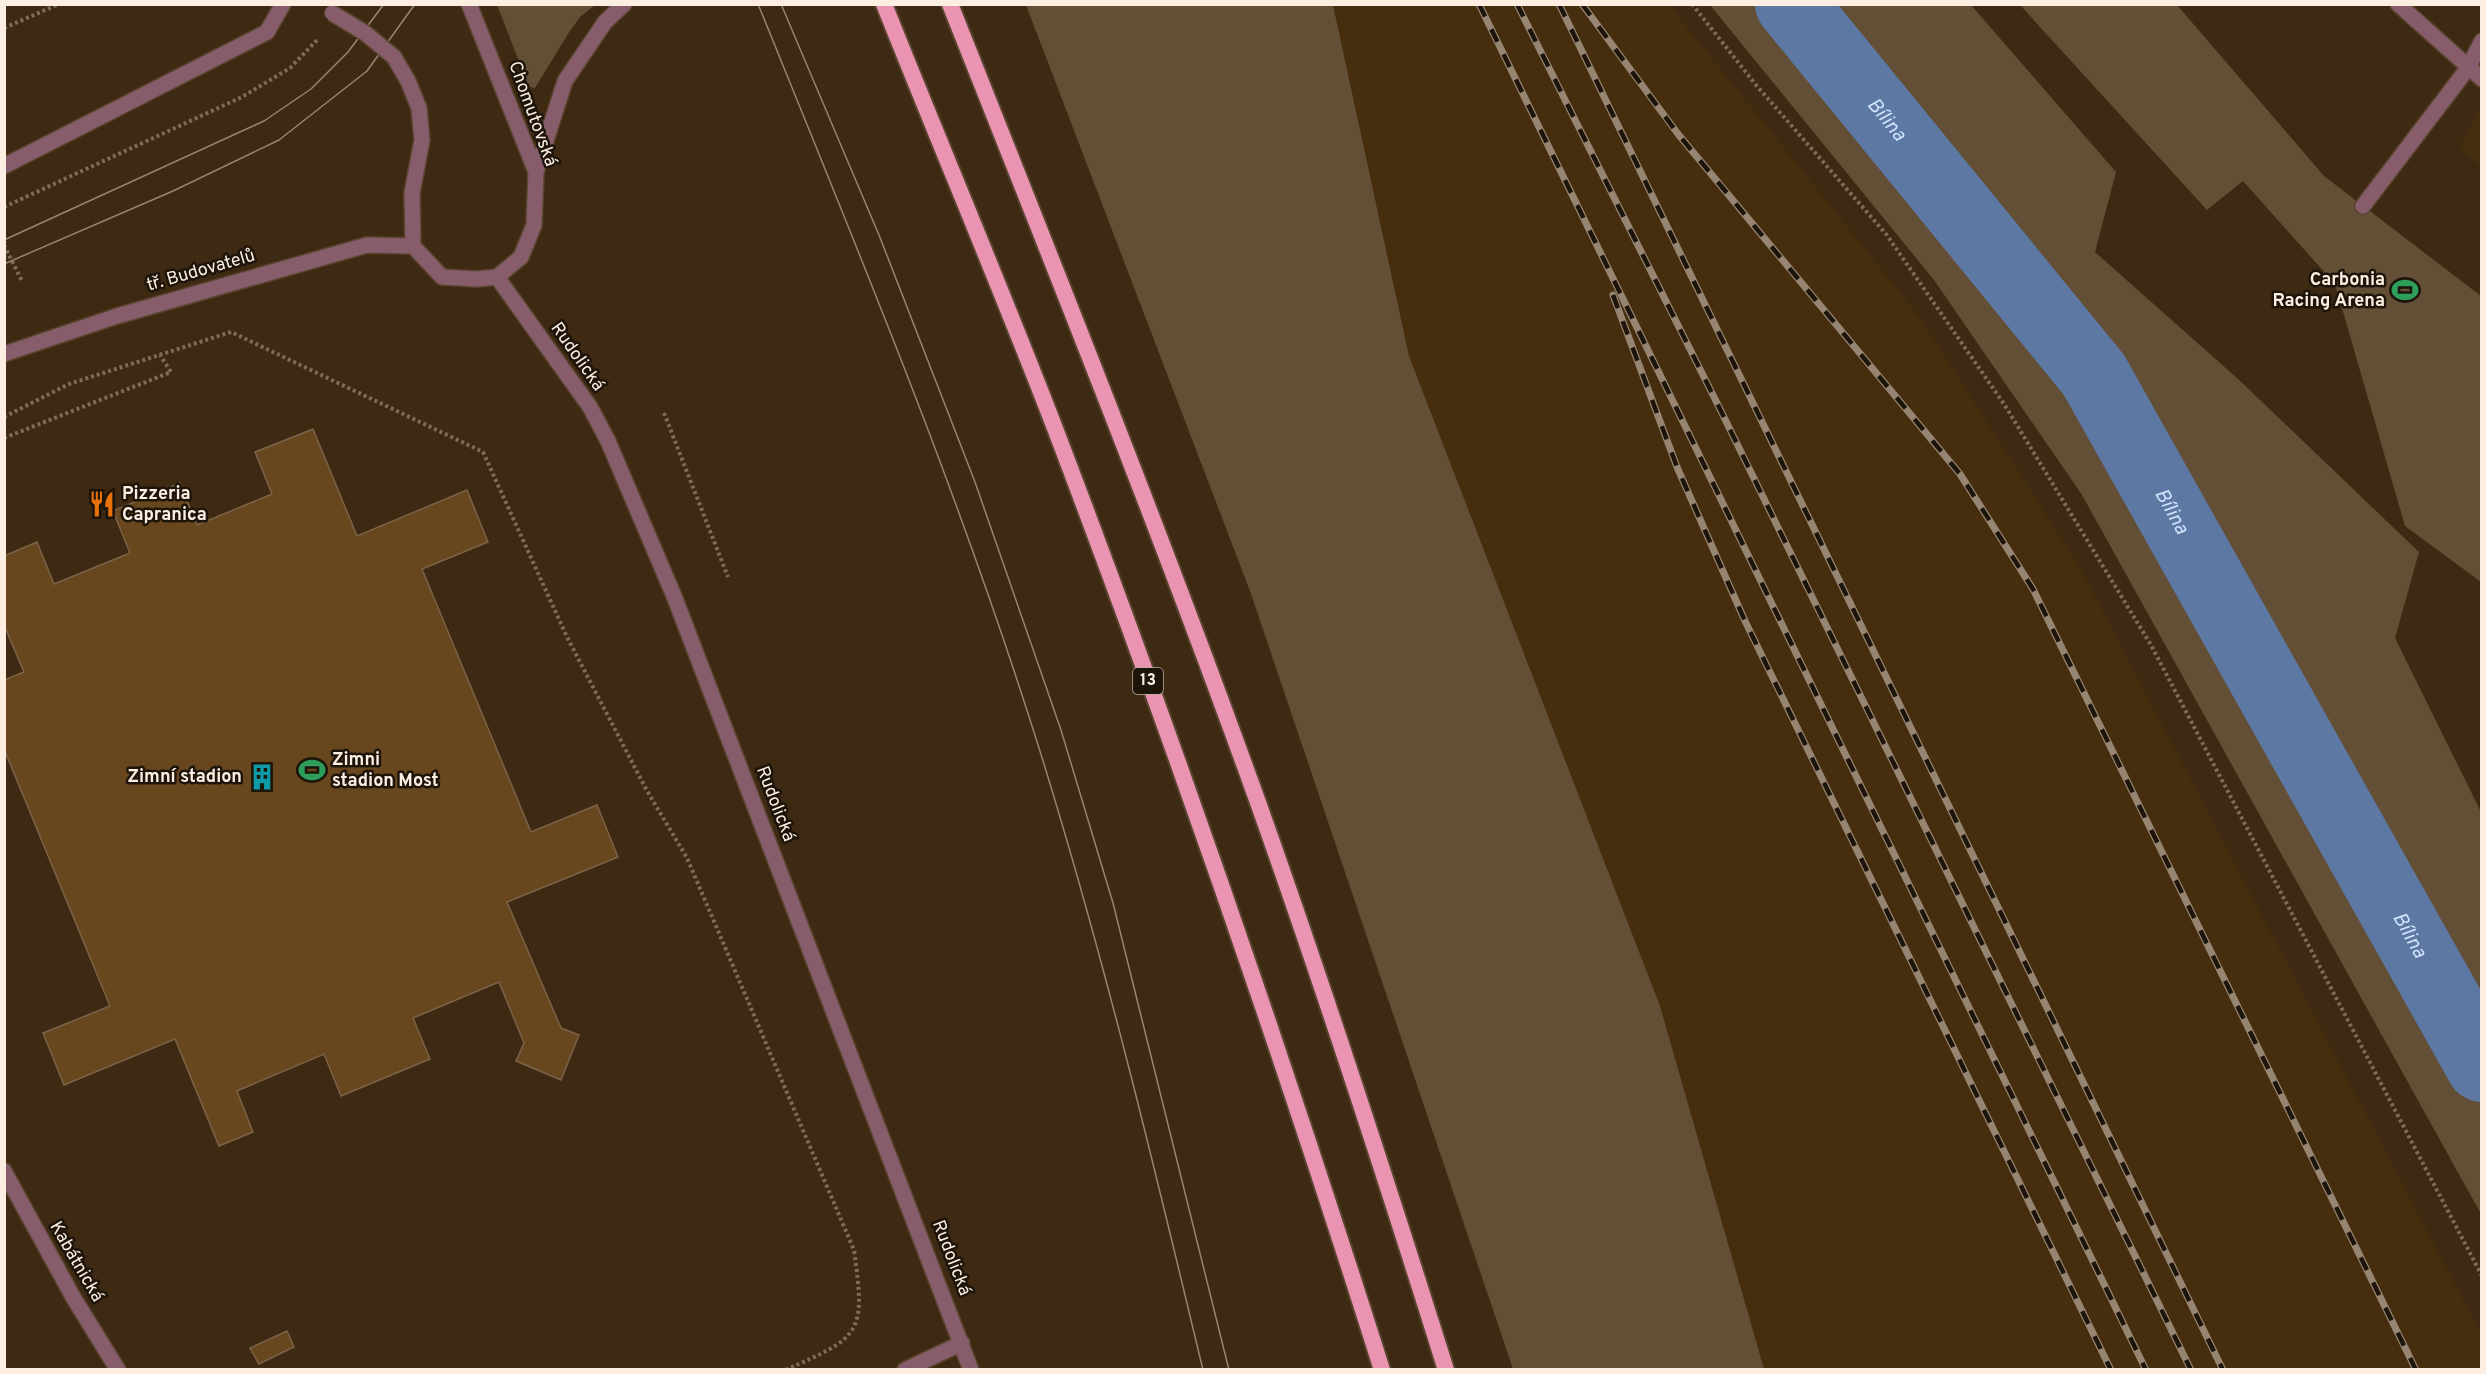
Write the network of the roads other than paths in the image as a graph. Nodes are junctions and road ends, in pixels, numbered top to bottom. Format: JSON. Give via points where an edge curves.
{"nodes":[{"id":1,"x":283,"y":4,"type":"edge"},
{"id":2,"x":469,"y":4,"type":"edge"},
{"id":3,"x":624,"y":4,"type":"edge"},
{"id":4,"x":884,"y":4,"type":"edge"},
{"id":5,"x":950,"y":4,"type":"edge"},
{"id":6,"x":2398,"y":4,"type":"edge"},
{"id":7,"x":327,"y":9,"type":"edge"},
{"id":8,"x":2481,"y":41,"type":"edge"},
{"id":9,"x":2468,"y":68,"type":"junction"},
{"id":10,"x":2481,"y":79,"type":"edge"},
{"id":11,"x":4,"y":166,"type":"edge"},
{"id":12,"x":536,"y":172,"type":"junction"},
{"id":13,"x":2363,"y":206,"type":"dead end"},
{"id":14,"x":413,"y":246,"type":"junction"},
{"id":15,"x":497,"y":277,"type":"junction"},
{"id":16,"x":4,"y":354,"type":"edge"},
{"id":17,"x":4,"y":1171,"type":"edge"},
{"id":18,"x":963,"y":1343,"type":"junction"},
{"id":19,"x":118,"y":1370,"type":"edge"},
{"id":20,"x":905,"y":1370,"type":"edge"},
{"id":21,"x":971,"y":1370,"type":"edge"},
{"id":22,"x":1382,"y":1370,"type":"edge"},
{"id":23,"x":1446,"y":1370,"type":"edge"}],
"edges":[{"from":1,"to":11,"type":"street","via":[[267,32]]},
{"from":2,"to":12,"type":"street","name":"Chomutovská"},
{"from":3,"to":12,"type":"street","via":[[605,22],[565,81]]},
{"from":4,"to":22,"type":"highway","number":"13","via":[[1055,430],[1204,830]]},
{"from":5,"to":23,"type":"highway","via":[[1113,414],[1260,809],[1386,1179]]},
{"from":6,"to":9,"type":"street"},
{"from":7,"to":14,"type":"street","bridge":true,"via":[[394,57],[419,108],[422,140],[411,193]]},
{"from":8,"to":9,"type":"street"},
{"from":9,"to":10,"type":"street"},
{"from":9,"to":13,"type":"street"},
{"from":12,"to":15,"type":"street","name":"Chomutovská","via":[[534,225],[521,257]]},
{"from":14,"to":15,"type":"street","via":[[442,277]]},
{"from":14,"to":16,"type":"street","name":"tř. Budovatelů","via":[[367,245],[117,316]]},
{"from":15,"to":18,"type":"street","name":"Rudolická","via":[[590,408],[608,441],[674,596]]},
{"from":17,"to":19,"type":"street","name":"Kabátnická"},
{"from":18,"to":20,"type":"street"},
{"from":18,"to":21,"type":"street","name":"Rudolická"}]}
